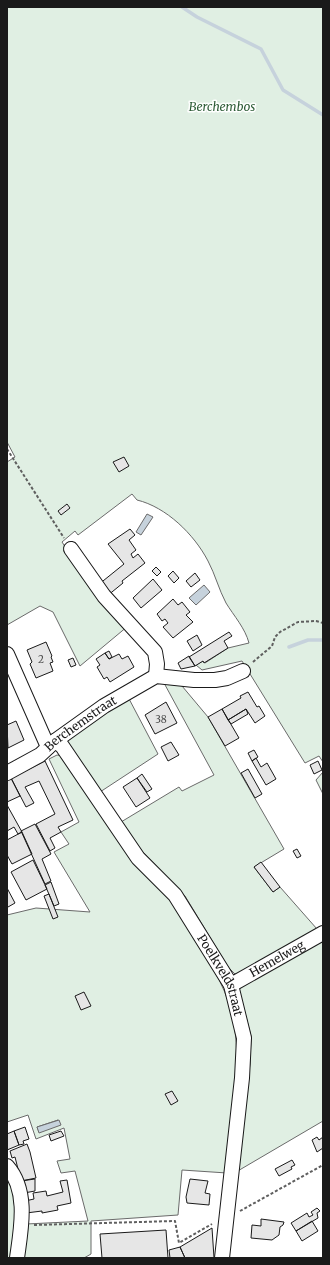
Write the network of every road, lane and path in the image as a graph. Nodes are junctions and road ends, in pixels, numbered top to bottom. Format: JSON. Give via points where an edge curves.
{"nodes":[{"id":1,"x":7,"y":449,"type":"edge"},
{"id":2,"x":71,"y":550,"type":"joint"},
{"id":3,"x":323,"y":623,"type":"edge"},
{"id":4,"x":7,"y":654,"type":"edge"},
{"id":5,"x":243,"y":671,"type":"joint"},
{"id":6,"x":156,"y":676,"type":"junction"},
{"id":7,"x":52,"y":744,"type":"junction"},
{"id":8,"x":7,"y":773,"type":"edge"},
{"id":9,"x":323,"y":933,"type":"edge"},
{"id":10,"x":231,"y":985,"type":"junction"},
{"id":11,"x":323,"y":1165,"type":"edge"},
{"id":12,"x":7,"y":1166,"type":"edge"},
{"id":13,"x":227,"y":1217,"type":"junction"},
{"id":14,"x":22,"y":1226,"type":"junction"},
{"id":15,"x":17,"y":1258,"type":"edge"},
{"id":16,"x":222,"y":1258,"type":"edge"}],
"edges":[{"from":1,"to":2,"type":"path"},
{"from":2,"to":6,"type":"street","via":[[100,591],[155,652]]},
{"from":3,"to":5,"type":"path","via":[[298,622],[280,632],[272,646]]},
{"from":4,"to":7,"type":"street"},
{"from":5,"to":6,"type":"street","via":[[215,680]]},
{"from":6,"to":7,"type":"street","name":"Berchemstraat","via":[[104,706]]},
{"from":7,"to":8,"type":"street","name":"Berchemstraat","via":[[31,760]]},
{"from":7,"to":10,"type":"street","name":"Poelkveldstraat","via":[[62,746],[138,858],[175,895]]},
{"from":9,"to":10,"type":"street","name":"Hemelweg"},
{"from":10,"to":13,"type":"street","name":"Poelkveldstraat","via":[[244,1038]]},
{"from":11,"to":13,"type":"path"},
{"from":12,"to":14,"type":"street","via":[[18,1186]]},
{"from":13,"to":14,"type":"path","via":[[179,1243],[175,1220]]},
{"from":13,"to":16,"type":"street","name":"Poelkveldstraat"},
{"from":14,"to":15,"type":"street"}]}
